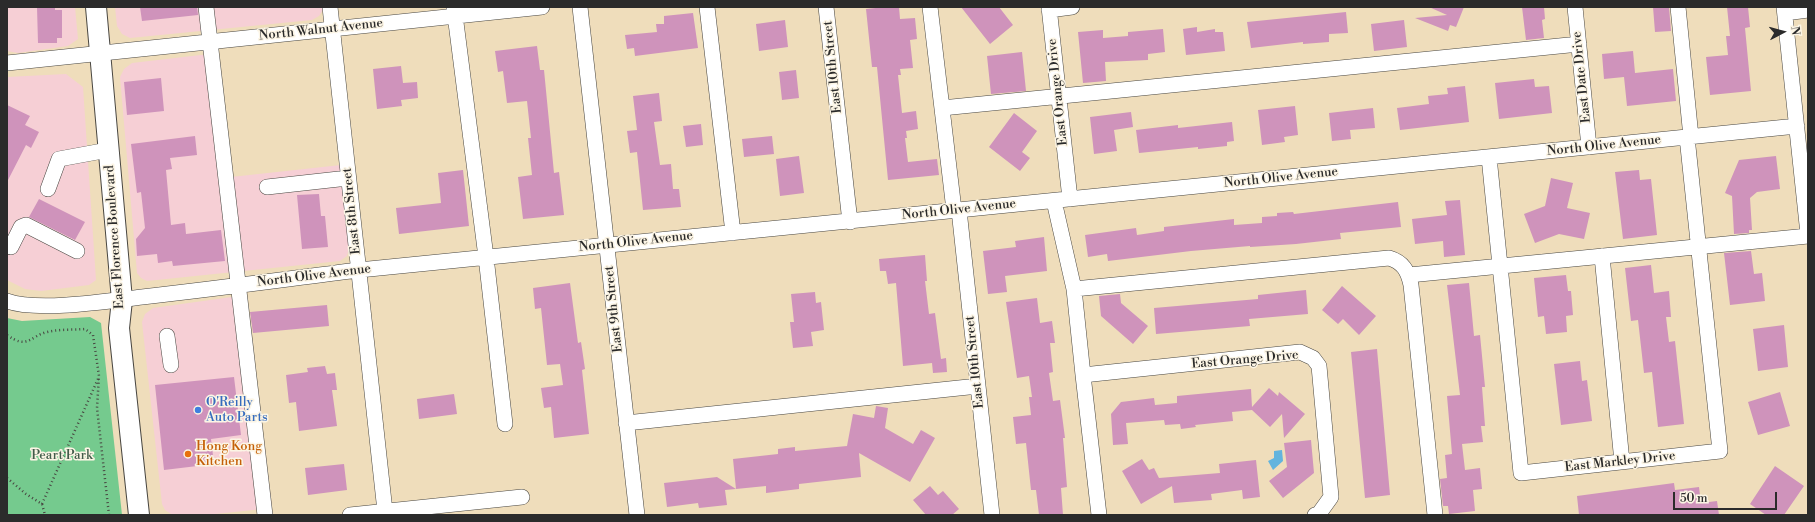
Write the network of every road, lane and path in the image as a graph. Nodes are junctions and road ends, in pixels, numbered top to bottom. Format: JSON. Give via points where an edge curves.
{"nodes":[{"id":1,"x":96,"y":7,"type":"edge"},
{"id":2,"x":206,"y":7,"type":"edge"},
{"id":3,"x":330,"y":7,"type":"edge"},
{"id":4,"x":542,"y":7,"type":"edge"},
{"id":5,"x":580,"y":7,"type":"edge"},
{"id":6,"x":707,"y":7,"type":"edge"},
{"id":7,"x":826,"y":7,"type":"edge"},
{"id":8,"x":930,"y":7,"type":"edge"},
{"id":9,"x":1072,"y":7,"type":"edge"},
{"id":10,"x":1575,"y":7,"type":"edge"},
{"id":11,"x":1678,"y":7,"type":"edge"},
{"id":12,"x":1048,"y":8,"type":"edge"},
{"id":13,"x":1785,"y":10,"type":"edge"},
{"id":14,"x":1808,"y":10,"type":"edge"},
{"id":15,"x":455,"y":12,"type":"edge"},
{"id":16,"x":332,"y":29,"type":"junction"},
{"id":17,"x":210,"y":42,"type":"junction"},
{"id":18,"x":1579,"y":44,"type":"junction"},
{"id":19,"x":100,"y":54,"type":"junction"},
{"id":20,"x":7,"y":63,"type":"edge"},
{"id":21,"x":1059,"y":96,"type":"junction"},
{"id":22,"x":942,"y":108,"type":"junction"},
{"id":23,"x":1797,"y":126,"type":"junction"},
{"id":24,"x":1689,"y":137,"type":"junction"},
{"id":25,"x":1589,"y":147,"type":"junction"},
{"id":26,"x":108,"y":150,"type":"junction"},
{"id":27,"x":1489,"y":157,"type":"junction"},
{"id":28,"x":1805,"y":173,"type":"edge"},
{"id":29,"x":348,"y":178,"type":"junction"},
{"id":30,"x":267,"y":187,"type":"dead end"},
{"id":31,"x":48,"y":189,"type":"dead end"},
{"id":32,"x":1070,"y":199,"type":"junction"},
{"id":33,"x":1054,"y":201,"type":"junction"},
{"id":34,"x":956,"y":210,"type":"junction"},
{"id":35,"x":850,"y":222,"type":"junction"},
{"id":36,"x":733,"y":233,"type":"junction"},
{"id":37,"x":1808,"y":235,"type":"edge"},
{"id":38,"x":606,"y":245,"type":"junction"},
{"id":39,"x":1699,"y":246,"type":"junction"},
{"id":40,"x":11,"y":247,"type":"dead end"},
{"id":41,"x":77,"y":251,"type":"dead end"},
{"id":42,"x":1602,"y":256,"type":"junction"},
{"id":43,"x":486,"y":257,"type":"junction"},
{"id":44,"x":1500,"y":266,"type":"junction"},
{"id":45,"x":359,"y":270,"type":"junction"},
{"id":46,"x":1409,"y":276,"type":"junction"},
{"id":47,"x":238,"y":285,"type":"junction"},
{"id":48,"x":1074,"y":289,"type":"junction"},
{"id":49,"x":122,"y":300,"type":"junction"},
{"id":50,"x":7,"y":301,"type":"edge"},
{"id":51,"x":7,"y":335,"type":"edge"},
{"id":52,"x":167,"y":336,"type":"dead end"},
{"id":53,"x":171,"y":365,"type":"dead end"},
{"id":54,"x":1083,"y":375,"type":"junction"},
{"id":55,"x":98,"y":376,"type":"junction"},
{"id":56,"x":978,"y":386,"type":"junction"},
{"id":57,"x":626,"y":423,"type":"junction"},
{"id":58,"x":505,"y":424,"type":"dead end"},
{"id":59,"x":1622,"y":462,"type":"junction"},
{"id":60,"x":7,"y":478,"type":"edge"},
{"id":61,"x":516,"y":498,"type":"dead end"},
{"id":62,"x":42,"y":504,"type":"junction"},
{"id":63,"x":385,"y":511,"type":"junction"},
{"id":64,"x":46,"y":515,"type":"edge"},
{"id":65,"x":109,"y":515,"type":"edge"},
{"id":66,"x":139,"y":515,"type":"edge"},
{"id":67,"x":265,"y":515,"type":"edge"},
{"id":68,"x":350,"y":515,"type":"edge"},
{"id":69,"x":637,"y":515,"type":"edge"},
{"id":70,"x":992,"y":515,"type":"edge"},
{"id":71,"x":1099,"y":515,"type":"edge"},
{"id":72,"x":1315,"y":515,"type":"edge"},
{"id":73,"x":1435,"y":515,"type":"edge"}],
"edges":[{"from":1,"to":19,"type":"main road","name":"East Florence Boulevard"},
{"from":2,"to":17,"type":"street"},
{"from":3,"to":16,"type":"street","name":"East 8th Street"},
{"from":4,"to":15,"type":"street","name":"North Walnut Avenue"},
{"from":5,"to":38,"type":"street","name":"East 9th Street"},
{"from":6,"to":36,"type":"street"},
{"from":7,"to":35,"type":"street","name":"East 10th Street"},
{"from":8,"to":22,"type":"street","name":"East 10th Street"},
{"from":9,"to":12,"type":"street"},
{"from":10,"to":18,"type":"street","name":"East Date Drive"},
{"from":11,"to":24,"type":"street","name":"East Markley Drive"},
{"from":12,"to":21,"type":"street","name":"East Orange Drive"},
{"from":13,"to":14,"type":"street"},
{"from":13,"to":23,"type":"street"},
{"from":15,"to":16,"type":"street","name":"North Walnut Avenue"},
{"from":15,"to":43,"type":"street"},
{"from":16,"to":17,"type":"street","name":"North Walnut Avenue"},
{"from":16,"to":29,"type":"street","name":"East 8th Street"},
{"from":17,"to":19,"type":"street","name":"North Walnut Avenue"},
{"from":17,"to":47,"type":"street"},
{"from":18,"to":21,"type":"street"},
{"from":18,"to":25,"type":"street","name":"East Date Drive"},
{"from":19,"to":20,"type":"street","name":"North Walnut Avenue"},
{"from":19,"to":26,"type":"main road","name":"East Florence Boulevard"},
{"from":21,"to":22,"type":"street"},
{"from":21,"to":32,"type":"street","name":"East Orange Drive"},
{"from":22,"to":34,"type":"street","name":"East 10th Street"},
{"from":23,"to":24,"type":"street","name":"North Olive Avenue"},
{"from":23,"to":28,"type":"street"},
{"from":24,"to":25,"type":"street","name":"North Olive Avenue"},
{"from":24,"to":39,"type":"street","name":"East Markley Drive"},
{"from":25,"to":27,"type":"street","name":"North Olive Avenue"},
{"from":26,"to":31,"type":"street","via":[[59,159]]},
{"from":26,"to":49,"type":"main road","name":"East Florence Boulevard"},
{"from":27,"to":32,"type":"street","name":"North Olive Avenue"},
{"from":27,"to":44,"type":"street","name":"East Markley Drive"},
{"from":28,"to":37,"type":"street"},
{"from":29,"to":30,"type":"street"},
{"from":29,"to":45,"type":"street","name":"East 8th Street"},
{"from":32,"to":33,"type":"street","name":"North Olive Avenue"},
{"from":33,"to":34,"type":"street","name":"North Olive Avenue"},
{"from":33,"to":48,"type":"street"},
{"from":34,"to":35,"type":"street","name":"North Olive Avenue"},
{"from":34,"to":56,"type":"street","name":"East 10th Street"},
{"from":35,"to":36,"type":"street","name":"North Olive Avenue"},
{"from":36,"to":38,"type":"street","name":"North Olive Avenue"},
{"from":37,"to":39,"type":"street"},
{"from":38,"to":43,"type":"street","name":"North Olive Avenue"},
{"from":38,"to":57,"type":"street","name":"East 9th Street"},
{"from":39,"to":42,"type":"street"},
{"from":39,"to":59,"type":"street","name":"East Markley Drive","via":[[1720,451]]},
{"from":40,"to":41,"type":"street","via":[[21,227],[26,225]]},
{"from":42,"to":44,"type":"street"},
{"from":42,"to":59,"type":"street"},
{"from":43,"to":45,"type":"street","name":"North Olive Avenue"},
{"from":43,"to":58,"type":"street"},
{"from":44,"to":46,"type":"street"},
{"from":44,"to":59,"type":"street","name":"East Markley Drive","via":[[1521,473]]},
{"from":45,"to":47,"type":"street","name":"North Olive Avenue"},
{"from":45,"to":63,"type":"street","name":"East 8th Street"},
{"from":46,"to":48,"type":"street","via":[[1404,266],[1389,258]]},
{"from":46,"to":73,"type":"street"},
{"from":47,"to":49,"type":"street","name":"North Olive Avenue"},
{"from":47,"to":67,"type":"street"},
{"from":48,"to":54,"type":"street"},
{"from":49,"to":50,"type":"street","name":"North Olive Avenue","via":[[51,305],[15,304]]},
{"from":49,"to":66,"type":"main road","name":"East Florence Boulevard","via":[[119,323]]},
{"from":51,"to":55,"type":"path","via":[[12,339],[27,342],[46,332],[85,329],[95,339]]},
{"from":52,"to":53,"type":"street"},
{"from":54,"to":71,"type":"street"},
{"from":54,"to":72,"type":"street","name":"East Orange Drive","via":[[1300,352],[1312,358],[1319,366],[1331,497],[1318,515]]},
{"from":55,"to":62,"type":"path"},
{"from":55,"to":65,"type":"path","via":[[97,408]]},
{"from":56,"to":57,"type":"street"},
{"from":56,"to":70,"type":"street","name":"East 10th Street"},
{"from":57,"to":69,"type":"street","name":"East 9th Street"},
{"from":60,"to":62,"type":"path"},
{"from":61,"to":63,"type":"street"},
{"from":62,"to":64,"type":"path"},
{"from":63,"to":68,"type":"street"}]}
